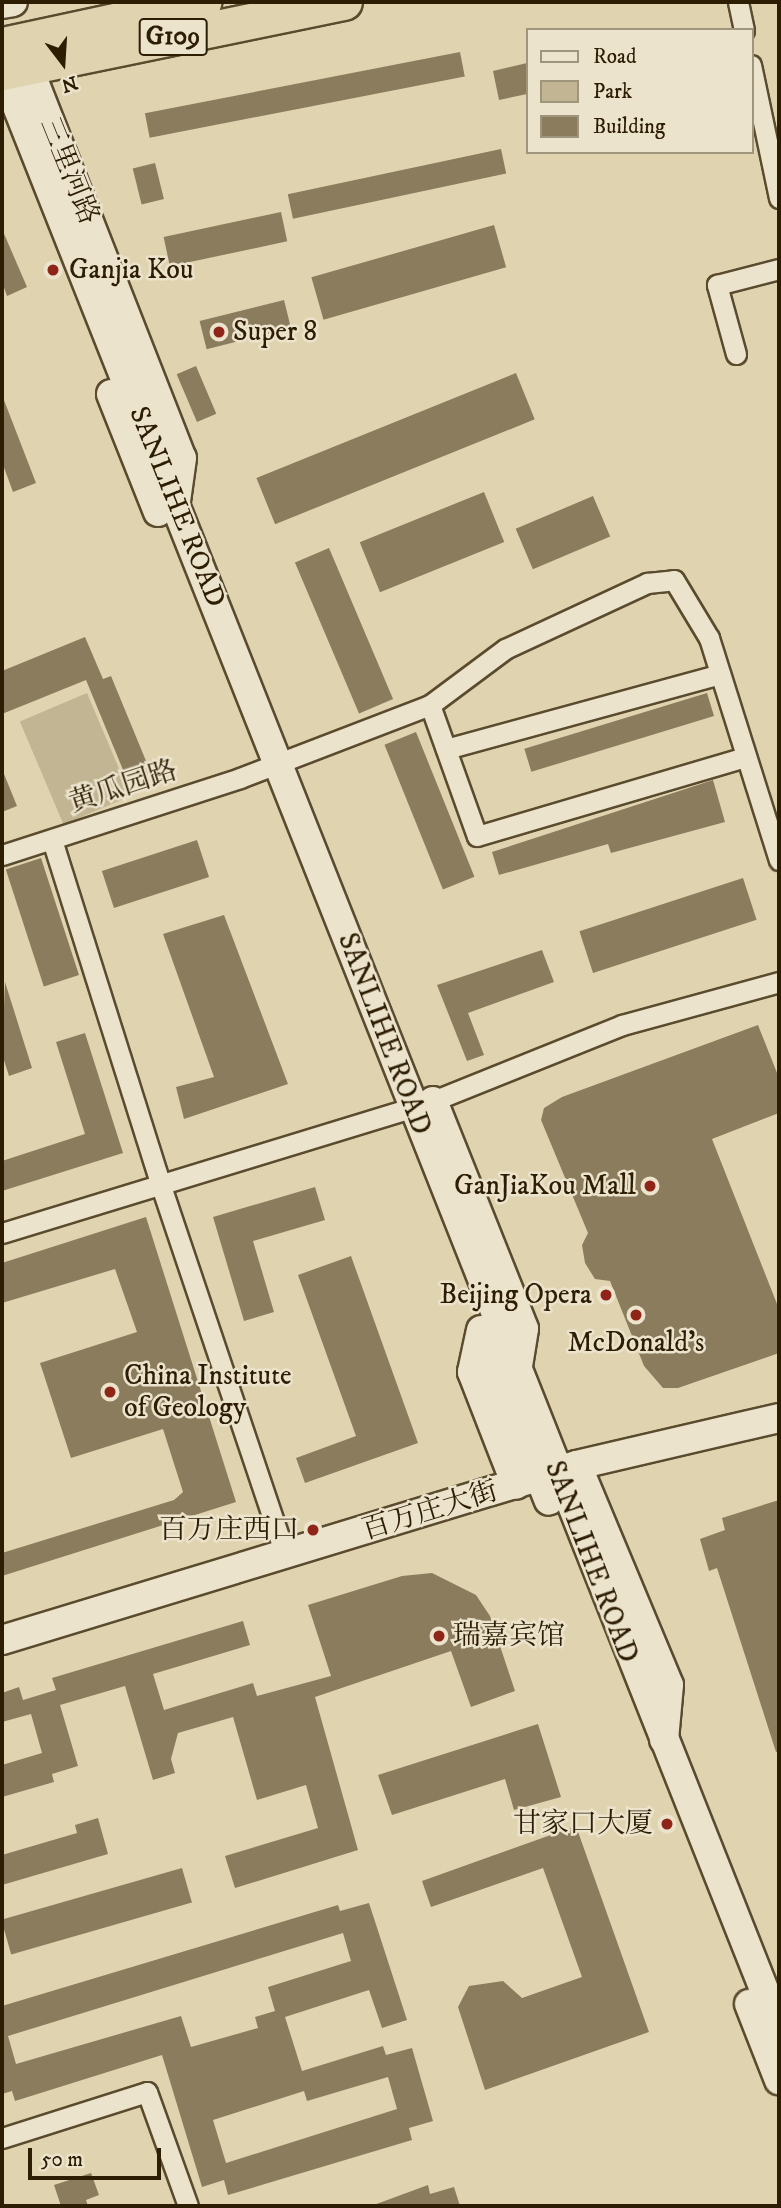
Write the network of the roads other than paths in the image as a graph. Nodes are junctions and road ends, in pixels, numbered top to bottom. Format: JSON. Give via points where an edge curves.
{"nodes":[{"id":1,"x":13,"y":2,"type":"edge"},
{"id":2,"x":203,"y":2,"type":"edge"},
{"id":3,"x":344,"y":2,"type":"edge"},
{"id":4,"x":738,"y":2,"type":"edge"},
{"id":5,"x":2,"y":4,"type":"edge"},
{"id":6,"x":744,"y":28,"type":"edge"},
{"id":7,"x":7,"y":57,"type":"edge"},
{"id":8,"x":753,"y":74,"type":"edge"},
{"id":9,"x":2,"y":114,"type":"edge"},
{"id":10,"x":779,"y":198,"type":"edge"},
{"id":11,"x":779,"y":269,"type":"edge"},
{"id":12,"x":736,"y":354,"type":"dead end"},
{"id":13,"x":720,"y":674,"type":"junction"},
{"id":14,"x":430,"y":705,"type":"junction"},
{"id":15,"x":446,"y":749,"type":"junction"},
{"id":16,"x":746,"y":757,"type":"junction"},
{"id":17,"x":271,"y":765,"type":"junction"},
{"id":18,"x":52,"y":840,"type":"junction"},
{"id":19,"x":2,"y":855,"type":"edge"},
{"id":20,"x":779,"y":860,"type":"edge"},
{"id":21,"x":779,"y":982,"type":"edge"},
{"id":22,"x":414,"y":1107,"type":"junction"},
{"id":23,"x":160,"y":1183,"type":"junction"},
{"id":24,"x":2,"y":1233,"type":"edge"},
{"id":25,"x":779,"y":1418,"type":"edge"},
{"id":26,"x":548,"y":1475,"type":"junction"},
{"id":27,"x":285,"y":1555,"type":"junction"},
{"id":28,"x":2,"y":1640,"type":"edge"},
{"id":29,"x":779,"y":2027,"type":"edge"},
{"id":30,"x":779,"y":2080,"type":"edge"},
{"id":31,"x":2,"y":2138,"type":"edge"},
{"id":32,"x":188,"y":2206,"type":"edge"}],
"edges":[{"from":1,"to":5,"type":"main road"},
{"from":2,"to":7,"type":"highway","number":"G109"},
{"from":3,"to":7,"type":"highway","number":"G109"},
{"from":4,"to":6,"type":"street"},
{"from":7,"to":17,"type":"main road","name":"SANLIHE ROAD"},
{"from":8,"to":10,"type":"street"},
{"from":9,"to":17,"type":"main road","name":"SANLIHE ROAD"},
{"from":11,"to":12,"type":"street","via":[[717,285]]},
{"from":13,"to":14,"type":"street","name":"黄瓜园路","via":[[709,638],[674,580],[647,583],[505,649]]},
{"from":13,"to":15,"type":"street"},
{"from":13,"to":16,"type":"street"},
{"from":14,"to":15,"type":"street"},
{"from":14,"to":17,"type":"street","name":"黄瓜园路"},
{"from":15,"to":16,"type":"street","via":[[477,836]]},
{"from":16,"to":20,"type":"street"},
{"from":17,"to":18,"type":"street","name":"黄瓜园路"},
{"from":17,"to":22,"type":"main road","name":"SANLIHE ROAD"},
{"from":18,"to":19,"type":"street","name":"黄瓜园路"},
{"from":18,"to":23,"type":"street"},
{"from":21,"to":22,"type":"street","via":[[622,1025]]},
{"from":22,"to":23,"type":"street"},
{"from":22,"to":26,"type":"main road","name":"SANLIHE ROAD","via":[[481,1330]]},
{"from":22,"to":26,"type":"main road","name":"SANLIHE ROAD","via":[[524,1329],[517,1371]]},
{"from":23,"to":24,"type":"street"},
{"from":23,"to":27,"type":"street"},
{"from":25,"to":26,"type":"main road"},
{"from":26,"to":27,"type":"main road"},
{"from":26,"to":29,"type":"main road","name":"SANLIHE ROAD"},
{"from":26,"to":30,"type":"main road","name":"SANLIHE ROAD"},
{"from":27,"to":28,"type":"main road"},
{"from":31,"to":32,"type":"street","via":[[147,2092]]}]}
